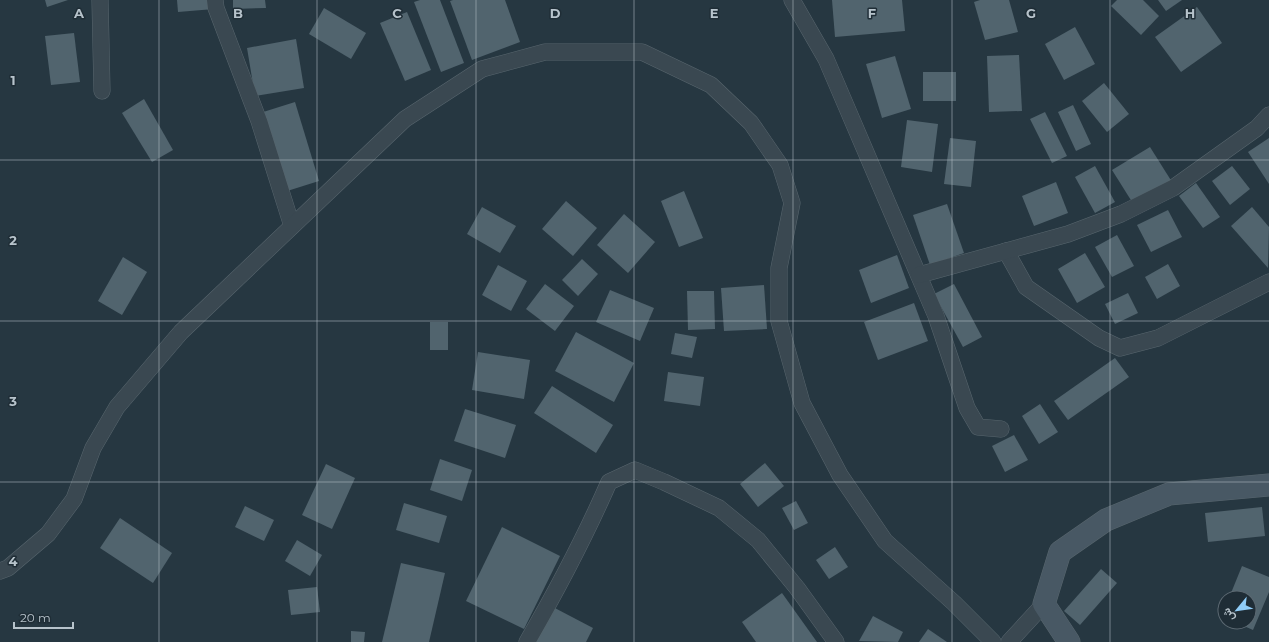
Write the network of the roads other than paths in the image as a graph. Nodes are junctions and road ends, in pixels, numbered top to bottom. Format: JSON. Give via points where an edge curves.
{"nodes":[{"id":1,"x":100,"y":0,"type":"edge"},
{"id":2,"x":215,"y":0,"type":"edge"},
{"id":3,"x":792,"y":0,"type":"edge"},
{"id":4,"x":102,"y":91,"type":"dead end"},
{"id":5,"x":1269,"y":115,"type":"edge"},
{"id":6,"x":292,"y":226,"type":"junction"},
{"id":7,"x":1006,"y":251,"type":"junction"},
{"id":8,"x":919,"y":275,"type":"junction"},
{"id":9,"x":1269,"y":282,"type":"edge"},
{"id":10,"x":1001,"y":429,"type":"dead end"},
{"id":11,"x":1269,"y":485,"type":"edge"},
{"id":12,"x":0,"y":571,"type":"edge"},
{"id":13,"x":1044,"y":604,"type":"junction"},
{"id":14,"x":527,"y":642,"type":"edge"},
{"id":15,"x":836,"y":642,"type":"edge"},
{"id":16,"x":993,"y":642,"type":"edge"},
{"id":17,"x":1010,"y":642,"type":"edge"},
{"id":18,"x":1069,"y":642,"type":"edge"}],
"edges":[{"from":1,"to":4,"type":"street"},
{"from":2,"to":6,"type":"street","via":[[259,121]]},
{"from":3,"to":8,"type":"street","via":[[826,59]]},
{"from":5,"to":7,"type":"street","via":[[1257,128],[1173,188],[1121,214],[1068,234]]},
{"from":6,"to":12,"type":"street","via":[[181,332],[117,407],[93,448],[74,499],[48,534],[8,568]]},
{"from":6,"to":16,"type":"street","via":[[405,119],[482,69],[545,52],[642,52],[711,85],[751,123],[776,159],[792,203],[779,268],[779,321],[802,403],[840,475],[884,541],[954,603]]},
{"from":7,"to":8,"type":"street"},
{"from":7,"to":9,"type":"street","via":[[1026,287],[1099,338],[1120,348],[1158,338]]},
{"from":8,"to":10,"type":"street","via":[[936,316],[967,408],[978,427]]},
{"from":11,"to":13,"type":"main road","via":[[1169,494],[1106,520],[1060,552]]},
{"from":13,"to":17,"type":"street"},
{"from":13,"to":18,"type":"main road"},
{"from":14,"to":15,"type":"street","via":[[557,591],[609,482],[635,470],[719,508],[758,540]]}]}
